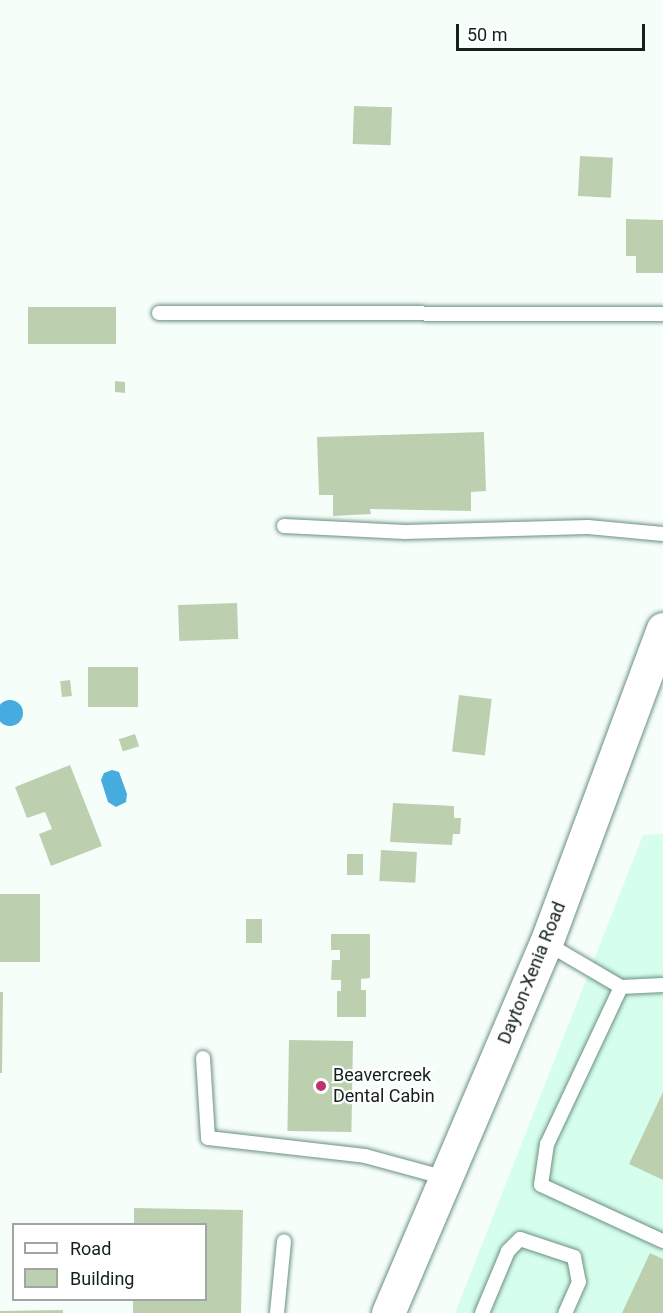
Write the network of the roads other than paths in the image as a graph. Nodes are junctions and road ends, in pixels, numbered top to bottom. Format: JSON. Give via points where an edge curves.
{"nodes":[{"id":1,"x":159,"y":313,"type":"dead end"},
{"id":2,"x":663,"y":314,"type":"edge"},
{"id":3,"x":284,"y":526,"type":"dead end"},
{"id":4,"x":663,"y":534,"type":"edge"},
{"id":5,"x":663,"y":629,"type":"edge"},
{"id":6,"x":546,"y":943,"type":"junction"},
{"id":7,"x":663,"y":985,"type":"edge"},
{"id":8,"x":621,"y":987,"type":"junction"},
{"id":9,"x":203,"y":1058,"type":"dead end"},
{"id":10,"x":446,"y":1178,"type":"junction"},
{"id":11,"x":284,"y":1241,"type":"dead end"},
{"id":12,"x":663,"y":1241,"type":"edge"},
{"id":13,"x":278,"y":1313,"type":"edge"},
{"id":14,"x":388,"y":1313,"type":"edge"},
{"id":15,"x":482,"y":1313,"type":"edge"},
{"id":16,"x":565,"y":1313,"type":"edge"}],
"edges":[{"from":1,"to":2,"type":"lane"},
{"from":3,"to":4,"type":"lane","via":[[405,532],[588,527]]},
{"from":5,"to":6,"type":"main road","name":"Dayton-Xenia Road"},
{"from":6,"to":8,"type":"lane"},
{"from":6,"to":10,"type":"main road","name":"Dayton-Xenia Road"},
{"from":7,"to":8,"type":"lane"},
{"from":8,"to":12,"type":"lane","via":[[547,1144],[541,1185]]},
{"from":9,"to":10,"type":"lane","via":[[208,1138],[364,1156]]},
{"from":10,"to":14,"type":"main road","name":"Dayton-Xenia Road"},
{"from":11,"to":13,"type":"lane"},
{"from":15,"to":16,"type":"lane","via":[[508,1251],[520,1239],[574,1257],[579,1282]]}]}
